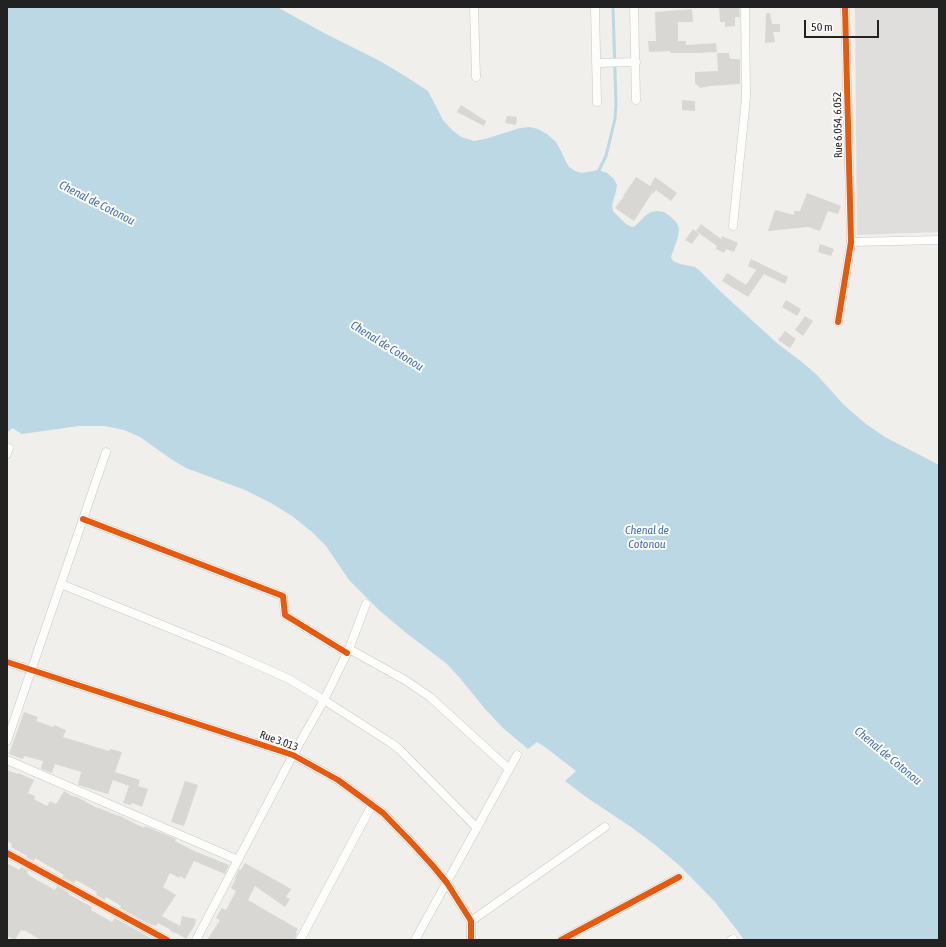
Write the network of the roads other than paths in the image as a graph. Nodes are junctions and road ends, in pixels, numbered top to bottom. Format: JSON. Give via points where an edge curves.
{"nodes":[{"id":1,"x":474,"y":7,"type":"edge"},
{"id":2,"x":595,"y":7,"type":"edge"},
{"id":3,"x":634,"y":7,"type":"edge"},
{"id":4,"x":745,"y":7,"type":"edge"},
{"id":5,"x":845,"y":7,"type":"edge"},
{"id":6,"x":636,"y":62,"type":"junction"},
{"id":7,"x":596,"y":63,"type":"junction"},
{"id":8,"x":476,"y":78,"type":"dead end"},
{"id":9,"x":636,"y":100,"type":"dead end"},
{"id":10,"x":597,"y":102,"type":"dead end"},
{"id":11,"x":733,"y":226,"type":"dead end"},
{"id":12,"x":939,"y":240,"type":"edge"},
{"id":13,"x":851,"y":242,"type":"junction"},
{"id":14,"x":838,"y":322,"type":"dead end"},
{"id":15,"x":106,"y":452,"type":"dead end"},
{"id":16,"x":83,"y":519,"type":"junction"},
{"id":17,"x":61,"y":584,"type":"junction"},
{"id":18,"x":366,"y":604,"type":"dead end"},
{"id":19,"x":348,"y":651,"type":"junction"},
{"id":20,"x":7,"y":662,"type":"edge"},
{"id":21,"x":31,"y":670,"type":"junction"},
{"id":22,"x":324,"y":700,"type":"junction"},
{"id":23,"x":7,"y":741,"type":"edge"},
{"id":24,"x":293,"y":755,"type":"junction"},
{"id":25,"x":517,"y":755,"type":"dead end"},
{"id":26,"x":7,"y":760,"type":"edge"},
{"id":27,"x":509,"y":769,"type":"junction"},
{"id":28,"x":372,"y":805,"type":"junction"},
{"id":29,"x":605,"y":826,"type":"dead end"},
{"id":30,"x":476,"y":828,"type":"junction"},
{"id":31,"x":7,"y":853,"type":"edge"},
{"id":32,"x":238,"y":860,"type":"junction"},
{"id":33,"x":679,"y":877,"type":"dead end"},
{"id":34,"x":446,"y":882,"type":"junction"},
{"id":35,"x":471,"y":921,"type":"junction"},
{"id":36,"x":167,"y":940,"type":"edge"},
{"id":37,"x":196,"y":940,"type":"edge"},
{"id":38,"x":300,"y":940,"type":"edge"},
{"id":39,"x":415,"y":940,"type":"edge"},
{"id":40,"x":471,"y":940,"type":"edge"},
{"id":41,"x":561,"y":940,"type":"edge"}],
"edges":[{"from":1,"to":8,"type":"street"},
{"from":2,"to":7,"type":"street"},
{"from":3,"to":6,"type":"street"},
{"from":4,"to":11,"type":"street","via":[[746,98]]},
{"from":5,"to":13,"type":"street","name":"Rue 6.054, 6.052"},
{"from":6,"to":7,"type":"street"},
{"from":6,"to":9,"type":"street"},
{"from":7,"to":10,"type":"street"},
{"from":12,"to":13,"type":"street"},
{"from":13,"to":14,"type":"street","name":"Rue 6.054, 6.052"},
{"from":15,"to":16,"type":"street"},
{"from":16,"to":17,"type":"street"},
{"from":16,"to":19,"type":"street","via":[[283,596],[285,615]]},
{"from":17,"to":21,"type":"street"},
{"from":17,"to":22,"type":"street","via":[[290,679]]},
{"from":18,"to":19,"type":"street"},
{"from":19,"to":22,"type":"street"},
{"from":19,"to":27,"type":"street","via":[[405,680],[430,697]]},
{"from":20,"to":21,"type":"street","name":"Rue 3.013"},
{"from":21,"to":23,"type":"street"},
{"from":21,"to":24,"type":"street","name":"Rue 3.013"},
{"from":22,"to":24,"type":"street"},
{"from":22,"to":30,"type":"street","via":[[395,746]]},
{"from":24,"to":28,"type":"street","name":"Rue 3.013","via":[[338,780]]},
{"from":24,"to":32,"type":"street"},
{"from":25,"to":27,"type":"street"},
{"from":26,"to":32,"type":"street"},
{"from":27,"to":30,"type":"street"},
{"from":28,"to":34,"type":"street","name":"Rue 3.013","via":[[405,834]]},
{"from":28,"to":38,"type":"street"},
{"from":29,"to":35,"type":"street"},
{"from":30,"to":34,"type":"street"},
{"from":31,"to":36,"type":"street"},
{"from":32,"to":37,"type":"street"},
{"from":33,"to":41,"type":"street"},
{"from":34,"to":35,"type":"street","name":"Rue 3.013"},
{"from":34,"to":39,"type":"street"},
{"from":35,"to":40,"type":"street"}]}
